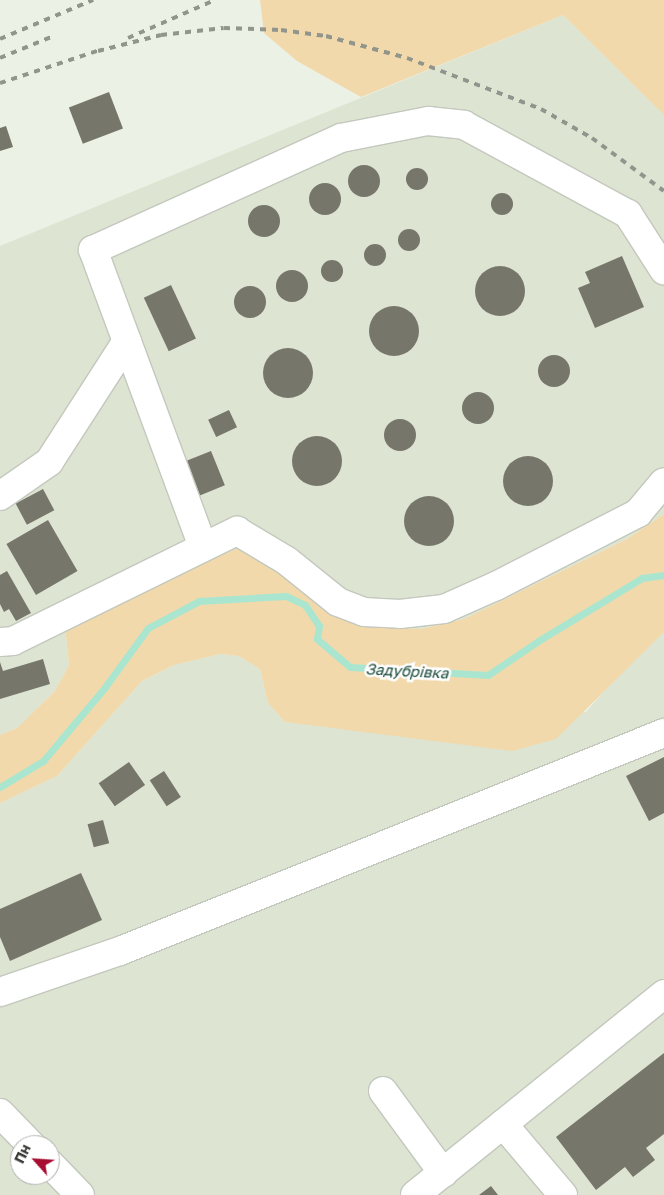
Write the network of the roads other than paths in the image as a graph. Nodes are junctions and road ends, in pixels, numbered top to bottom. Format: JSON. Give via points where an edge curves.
{"nodes":[{"id":1,"x":664,"y":270,"type":"edge"},
{"id":2,"x":127,"y":341,"type":"junction"},
{"id":3,"x":664,"y":482,"type":"edge"},
{"id":4,"x":0,"y":496,"type":"edge"},
{"id":5,"x":204,"y":547,"type":"junction"},
{"id":6,"x":0,"y":642,"type":"edge"},
{"id":7,"x":664,"y":733,"type":"edge"},
{"id":8,"x":0,"y":992,"type":"edge"},
{"id":9,"x":664,"y":994,"type":"edge"},
{"id":10,"x":383,"y":1091,"type":"dead end"},
{"id":11,"x":0,"y":1112,"type":"edge"},
{"id":12,"x":503,"y":1124,"type":"junction"},
{"id":13,"x":22,"y":1135,"type":"edge"},
{"id":14,"x":443,"y":1173,"type":"junction"},
{"id":15,"x":60,"y":1174,"type":"edge"},
{"id":16,"x":80,"y":1195,"type":"edge"},
{"id":17,"x":415,"y":1195,"type":"edge"},
{"id":18,"x":563,"y":1195,"type":"edge"}],
"edges":[{"from":1,"to":2,"type":"main road","via":[[628,214],[464,126],[428,121],[341,138],[93,250]]},
{"from":2,"to":4,"type":"main road","via":[[49,462]]},
{"from":2,"to":5,"type":"main road"},
{"from":3,"to":5,"type":"main road","via":[[638,513],[444,609],[400,614],[364,612],[338,602],[287,561],[236,531]]},
{"from":5,"to":6,"type":"main road","via":[[13,642]]},
{"from":7,"to":8,"type":"main road","via":[[120,951]]},
{"from":9,"to":12,"type":"main road"},
{"from":10,"to":14,"type":"main road"},
{"from":11,"to":13,"type":"main road"},
{"from":12,"to":14,"type":"main road"},
{"from":12,"to":18,"type":"main road"},
{"from":14,"to":17,"type":"main road"},
{"from":15,"to":16,"type":"main road"}]}
